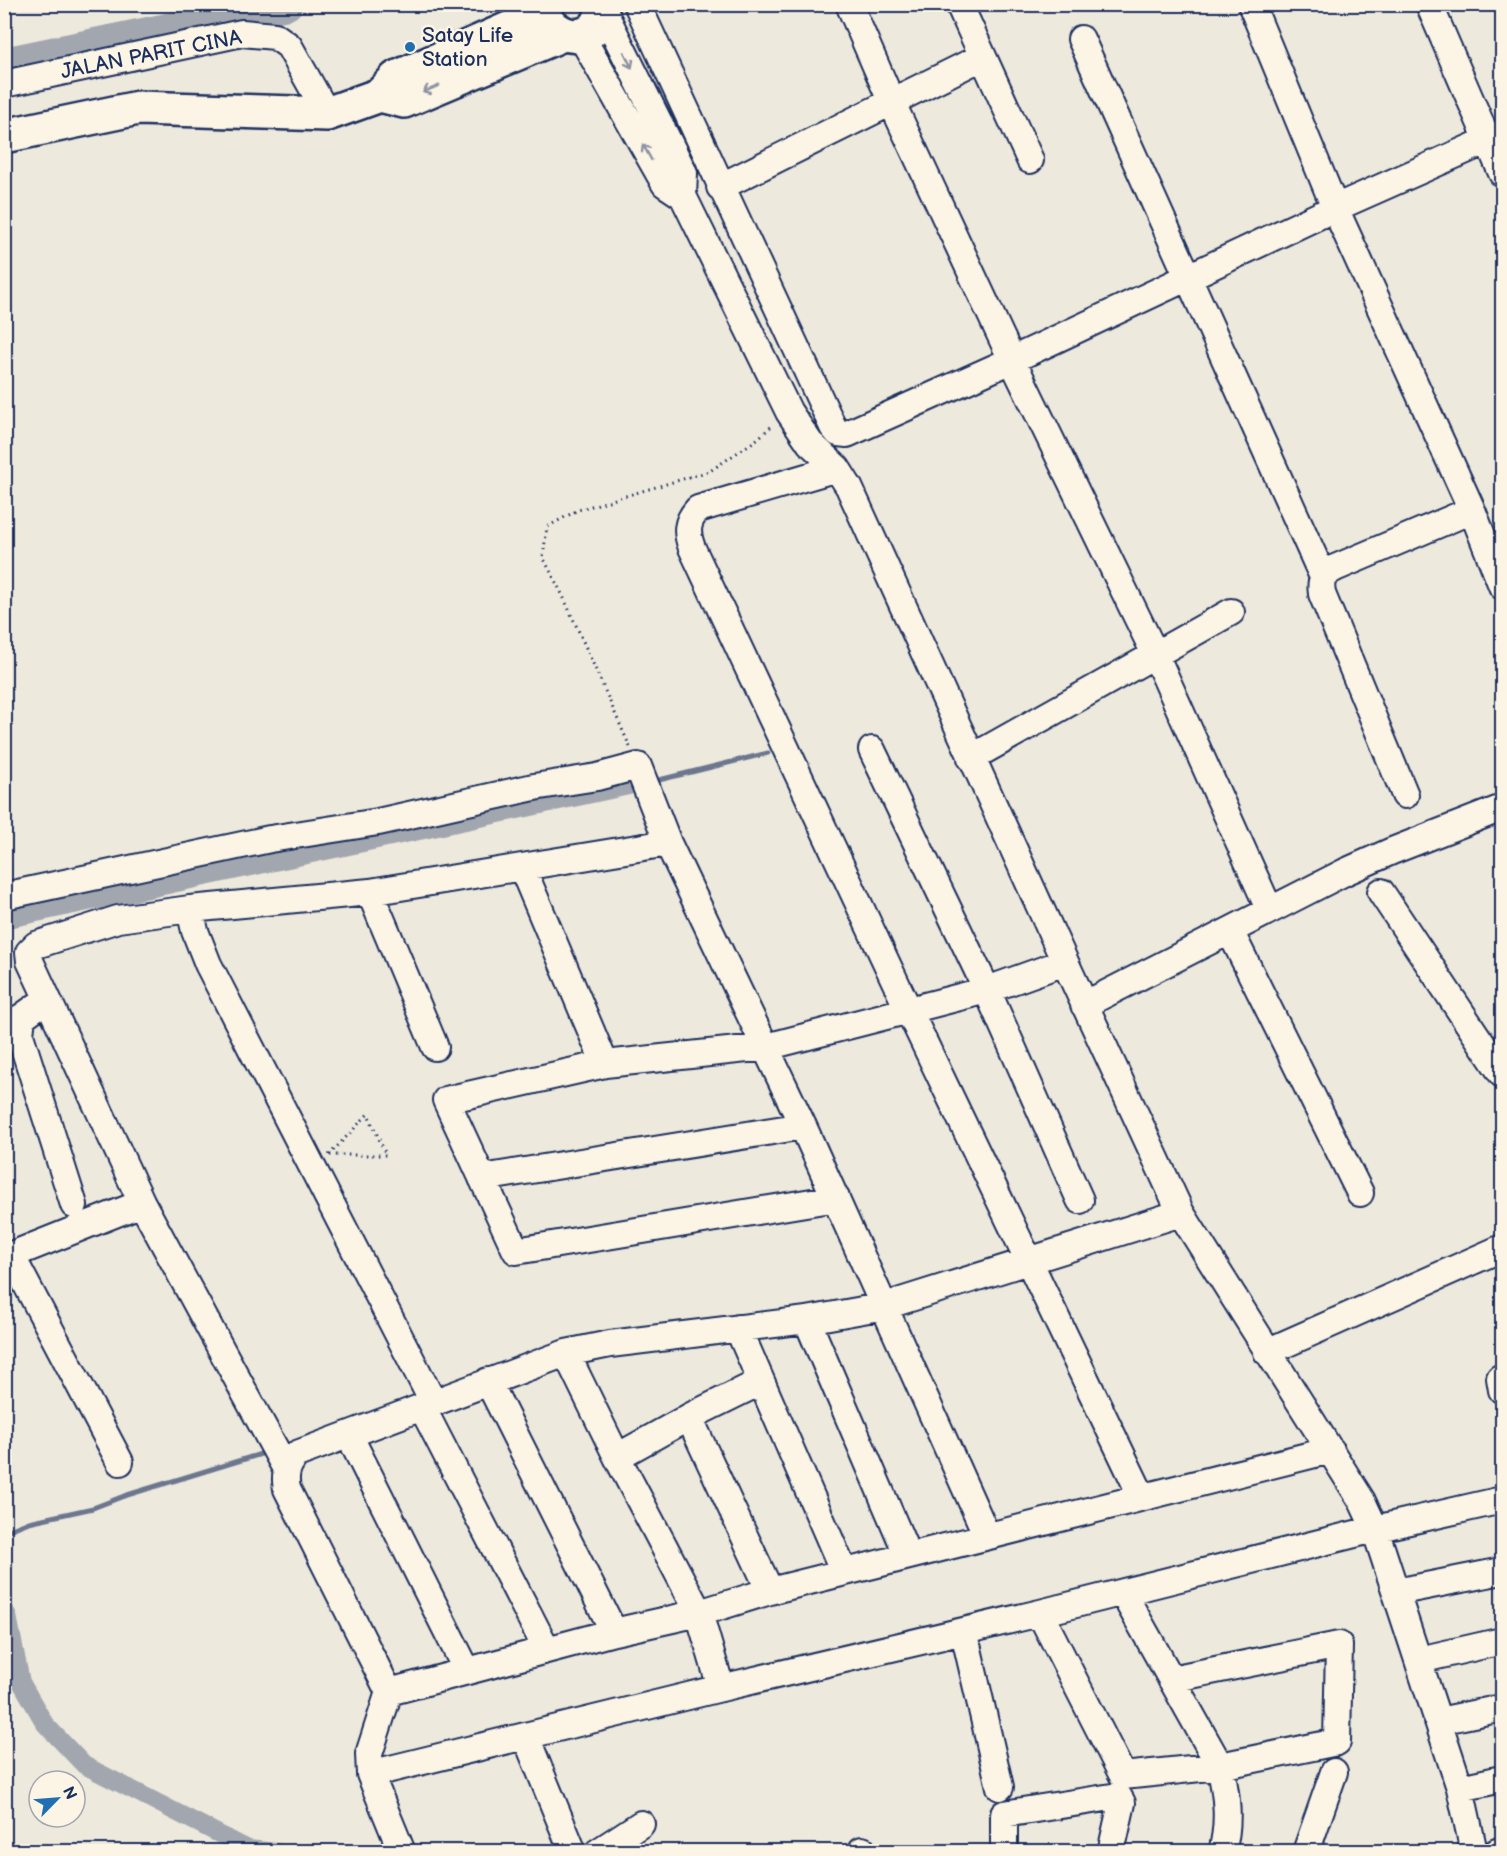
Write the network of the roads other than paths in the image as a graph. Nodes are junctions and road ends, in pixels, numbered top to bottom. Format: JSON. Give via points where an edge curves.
{"nodes":[{"id":1,"x":637,"y":4,"type":"edge"},
{"id":2,"x":849,"y":4,"type":"edge"},
{"id":3,"x":959,"y":4,"type":"edge"},
{"id":4,"x":1251,"y":4,"type":"edge"},
{"id":5,"x":1429,"y":4,"type":"edge"},
{"id":6,"x":602,"y":6,"type":"edge"},
{"id":7,"x":558,"y":22,"type":"edge"},
{"id":8,"x":1081,"y":39,"type":"dead end"},
{"id":9,"x":982,"y":57,"type":"junction"},
{"id":10,"x":4,"y":84,"type":"edge"},
{"id":11,"x":892,"y":103,"type":"junction"},
{"id":12,"x":327,"y":114,"type":"junction"},
{"id":13,"x":4,"y":136,"type":"edge"},
{"id":14,"x":1495,"y":137,"type":"edge"},
{"id":15,"x":1030,"y":160,"type":"dead end"},
{"id":16,"x":1503,"y":173,"type":"edge"},
{"id":17,"x":720,"y":187,"type":"junction"},
{"id":18,"x":683,"y":196,"type":"junction"},
{"id":19,"x":1335,"y":208,"type":"junction"},
{"id":20,"x":1187,"y":277,"type":"junction"},
{"id":21,"x":1012,"y":360,"type":"junction"},
{"id":22,"x":837,"y":468,"type":"junction"},
{"id":23,"x":1472,"y":510,"type":"junction"},
{"id":24,"x":1323,"y":577,"type":"junction"},
{"id":25,"x":1503,"y":586,"type":"edge"},
{"id":26,"x":1231,"y":612,"type":"dead end"},
{"id":27,"x":1155,"y":654,"type":"junction"},
{"id":28,"x":872,"y":750,"type":"dead end"},
{"id":29,"x":971,"y":758,"type":"junction"},
{"id":30,"x":1405,"y":795,"type":"dead end"},
{"id":31,"x":1503,"y":808,"type":"edge"},
{"id":32,"x":668,"y":843,"type":"junction"},
{"id":33,"x":522,"y":867,"type":"junction"},
{"id":34,"x":370,"y":892,"type":"junction"},
{"id":35,"x":1381,"y":892,"type":"dead end"},
{"id":36,"x":4,"y":896,"type":"edge"},
{"id":37,"x":190,"y":909,"type":"junction"},
{"id":38,"x":1269,"y":909,"type":"junction"},
{"id":39,"x":1230,"y":931,"type":"junction"},
{"id":40,"x":1065,"y":962,"type":"junction"},
{"id":41,"x":987,"y":990,"type":"junction"},
{"id":42,"x":47,"y":999,"type":"junction"},
{"id":43,"x":1084,"y":1005,"type":"junction"},
{"id":44,"x":909,"y":1011,"type":"junction"},
{"id":45,"x":435,"y":1047,"type":"dead end"},
{"id":46,"x":766,"y":1047,"type":"junction"},
{"id":47,"x":605,"y":1064,"type":"junction"},
{"id":48,"x":1503,"y":1074,"type":"edge"},
{"id":49,"x":803,"y":1126,"type":"junction"},
{"id":50,"x":482,"y":1178,"type":"junction"},
{"id":51,"x":1360,"y":1193,"type":"dead end"},
{"id":52,"x":836,"y":1198,"type":"junction"},
{"id":53,"x":1080,"y":1200,"type":"dead end"},
{"id":54,"x":142,"y":1203,"type":"junction"},
{"id":55,"x":74,"y":1205,"type":"dead end"},
{"id":56,"x":1181,"y":1213,"type":"junction"},
{"id":57,"x":1503,"y":1248,"type":"edge"},
{"id":58,"x":8,"y":1256,"type":"edge"},
{"id":59,"x":1029,"y":1261,"type":"junction"},
{"id":60,"x":885,"y":1306,"type":"junction"},
{"id":61,"x":807,"y":1320,"type":"junction"},
{"id":62,"x":738,"y":1328,"type":"junction"},
{"id":63,"x":1267,"y":1352,"type":"junction"},
{"id":64,"x":566,"y":1353,"type":"junction"},
{"id":65,"x":488,"y":1381,"type":"junction"},
{"id":66,"x":760,"y":1382,"type":"junction"},
{"id":67,"x":428,"y":1404,"type":"junction"},
{"id":68,"x":689,"y":1417,"type":"junction"},
{"id":69,"x":348,"y":1435,"type":"junction"},
{"id":70,"x":1331,"y":1450,"type":"junction"},
{"id":71,"x":617,"y":1457,"type":"junction"},
{"id":72,"x":120,"y":1462,"type":"dead end"},
{"id":73,"x":286,"y":1469,"type":"junction"},
{"id":74,"x":1142,"y":1497,"type":"junction"},
{"id":75,"x":1503,"y":1500,"type":"edge"},
{"id":76,"x":1375,"y":1529,"type":"junction"},
{"id":77,"x":987,"y":1536,"type":"junction"},
{"id":78,"x":908,"y":1556,"type":"junction"},
{"id":79,"x":1503,"y":1571,"type":"edge"},
{"id":80,"x":844,"y":1572,"type":"junction"},
{"id":81,"x":770,"y":1591,"type":"junction"},
{"id":82,"x":1396,"y":1592,"type":"junction"},
{"id":83,"x":1123,"y":1593,"type":"junction"},
{"id":84,"x":699,"y":1613,"type":"junction"},
{"id":85,"x":1040,"y":1613,"type":"junction"},
{"id":86,"x":614,"y":1632,"type":"junction"},
{"id":87,"x":963,"y":1632,"type":"junction"},
{"id":88,"x":1503,"y":1641,"type":"edge"},
{"id":89,"x":546,"y":1650,"type":"junction"},
{"id":90,"x":1419,"y":1660,"type":"junction"},
{"id":91,"x":467,"y":1671,"type":"junction"},
{"id":92,"x":1171,"y":1678,"type":"junction"},
{"id":93,"x":721,"y":1688,"type":"junction"},
{"id":94,"x":389,"y":1692,"type":"junction"},
{"id":95,"x":1503,"y":1708,"type":"edge"},
{"id":96,"x":1439,"y":1721,"type":"junction"},
{"id":97,"x":526,"y":1737,"type":"junction"},
{"id":98,"x":1220,"y":1766,"type":"junction"},
{"id":99,"x":1334,"y":1772,"type":"dead end"},
{"id":100,"x":370,"y":1774,"type":"junction"},
{"id":101,"x":1503,"y":1779,"type":"edge"},
{"id":102,"x":1000,"y":1787,"type":"dead end"},
{"id":103,"x":1460,"y":1788,"type":"junction"},
{"id":104,"x":641,"y":1824,"type":"dead end"},
{"id":105,"x":1503,"y":1850,"type":"edge"},
{"id":106,"x":402,"y":1851,"type":"edge"},
{"id":107,"x":573,"y":1851,"type":"edge"},
{"id":108,"x":598,"y":1851,"type":"edge"},
{"id":109,"x":1004,"y":1851,"type":"edge"},
{"id":110,"x":1110,"y":1851,"type":"edge"},
{"id":111,"x":1222,"y":1851,"type":"edge"},
{"id":112,"x":1306,"y":1851,"type":"edge"},
{"id":113,"x":1474,"y":1851,"type":"edge"},
{"id":114,"x":1497,"y":1851,"type":"edge"}],
"edges":[{"from":1,"to":17,"type":"street"},
{"from":2,"to":11,"type":"street"},
{"from":3,"to":9,"type":"street"},
{"from":4,"to":19,"type":"street"},
{"from":5,"to":14,"type":"street"},
{"from":6,"to":7,"type":"main road","via":[[601,17],[589,32]]},
{"from":6,"to":18,"type":"street","one_way":true,"via":[[684,172]]},
{"from":7,"to":12,"type":"main road","via":[[404,100],[380,95]]},
{"from":18,"to":7,"type":"street","one_way":true,"via":[[665,184]]},
{"from":8,"to":20,"type":"street"},
{"from":9,"to":11,"type":"street"},
{"from":9,"to":15,"type":"street"},
{"from":10,"to":12,"type":"street","name":"JALAN PARIT CINA","via":[[242,33],[275,36],[289,46]]},
{"from":11,"to":17,"type":"street"},
{"from":11,"to":21,"type":"street"},
{"from":12,"to":13,"type":"main road","via":[[138,108]]},
{"from":14,"to":16,"type":"street"},
{"from":14,"to":19,"type":"street"},
{"from":17,"to":21,"type":"street","via":[[838,433],[847,434]]},
{"from":18,"to":22,"type":"street","via":[[789,412],[810,443]]},
{"from":19,"to":20,"type":"street"},
{"from":19,"to":23,"type":"street"},
{"from":20,"to":21,"type":"street"},
{"from":20,"to":24,"type":"street"},
{"from":21,"to":27,"type":"street"},
{"from":22,"to":29,"type":"street"},
{"from":22,"to":44,"type":"street","via":[[698,509],[689,519],[687,534]]},
{"from":23,"to":24,"type":"street","via":[[1335,568]]},
{"from":23,"to":25,"type":"street"},
{"from":24,"to":30,"type":"street","via":[[1322,594]]},
{"from":26,"to":27,"type":"street"},
{"from":27,"to":29,"type":"street"},
{"from":27,"to":38,"type":"street"},
{"from":28,"to":41,"type":"street"},
{"from":29,"to":40,"type":"street"},
{"from":31,"to":38,"type":"street","via":[[1392,851]]},
{"from":32,"to":33,"type":"street"},
{"from":32,"to":36,"type":"street","via":[[638,766]]},
{"from":32,"to":46,"type":"street"},
{"from":33,"to":34,"type":"street"},
{"from":33,"to":47,"type":"street"},
{"from":34,"to":37,"type":"street"},
{"from":34,"to":45,"type":"street"},
{"from":35,"to":48,"type":"street"},
{"from":37,"to":42,"type":"street","via":[[118,919],[36,945],[29,952],[30,961]]},
{"from":37,"to":67,"type":"street","via":[[208,964]]},
{"from":38,"to":39,"type":"street"},
{"from":39,"to":43,"type":"street"},
{"from":39,"to":51,"type":"street"},
{"from":40,"to":41,"type":"street"},
{"from":40,"to":43,"type":"street"},
{"from":41,"to":44,"type":"street"},
{"from":41,"to":53,"type":"street"},
{"from":42,"to":54,"type":"street"},
{"from":42,"to":55,"type":"street","via":[[22,1017],[20,1035]]},
{"from":43,"to":56,"type":"street"},
{"from":44,"to":46,"type":"street"},
{"from":44,"to":59,"type":"street"},
{"from":46,"to":47,"type":"street"},
{"from":46,"to":49,"type":"street"},
{"from":47,"to":50,"type":"street","via":[[446,1100]]},
{"from":49,"to":50,"type":"street"},
{"from":49,"to":52,"type":"street"},
{"from":50,"to":52,"type":"street","via":[[516,1251]]},
{"from":52,"to":60,"type":"street"},
{"from":54,"to":58,"type":"street"},
{"from":54,"to":73,"type":"street"},
{"from":56,"to":59,"type":"street"},
{"from":56,"to":63,"type":"street"},
{"from":57,"to":63,"type":"street"},
{"from":58,"to":72,"type":"street"},
{"from":59,"to":60,"type":"street"},
{"from":59,"to":74,"type":"street"},
{"from":60,"to":61,"type":"street"},
{"from":60,"to":77,"type":"street"},
{"from":61,"to":62,"type":"street"},
{"from":61,"to":78,"type":"street"},
{"from":62,"to":64,"type":"street"},
{"from":62,"to":66,"type":"street"},
{"from":63,"to":70,"type":"street"},
{"from":64,"to":65,"type":"street"},
{"from":64,"to":71,"type":"street"},
{"from":65,"to":67,"type":"street"},
{"from":65,"to":86,"type":"street"},
{"from":66,"to":68,"type":"street"},
{"from":66,"to":80,"type":"street"},
{"from":67,"to":69,"type":"street"},
{"from":67,"to":89,"type":"street"},
{"from":68,"to":71,"type":"street"},
{"from":68,"to":81,"type":"street"},
{"from":69,"to":73,"type":"street","via":[[297,1454]]},
{"from":69,"to":91,"type":"street"},
{"from":70,"to":74,"type":"street"},
{"from":70,"to":76,"type":"street"},
{"from":71,"to":84,"type":"street"},
{"from":73,"to":94,"type":"street","via":[[287,1489]]},
{"from":74,"to":77,"type":"street"},
{"from":75,"to":76,"type":"street"},
{"from":76,"to":82,"type":"street"},
{"from":76,"to":83,"type":"street"},
{"from":77,"to":78,"type":"street"},
{"from":78,"to":80,"type":"street"},
{"from":79,"to":82,"type":"street"},
{"from":80,"to":81,"type":"street"},
{"from":81,"to":84,"type":"street"},
{"from":82,"to":90,"type":"street"},
{"from":83,"to":85,"type":"street"},
{"from":83,"to":92,"type":"street"},
{"from":84,"to":86,"type":"street"},
{"from":84,"to":93,"type":"street"},
{"from":85,"to":87,"type":"street"},
{"from":85,"to":98,"type":"street","via":[[1123,1776]]},
{"from":86,"to":89,"type":"street"},
{"from":87,"to":93,"type":"street"},
{"from":87,"to":102,"type":"street"},
{"from":88,"to":90,"type":"street"},
{"from":89,"to":91,"type":"street"},
{"from":90,"to":96,"type":"street"},
{"from":91,"to":94,"type":"street"},
{"from":92,"to":98,"type":"street"},
{"from":92,"to":98,"type":"street","via":[[1339,1645],[1337,1742]]},
{"from":93,"to":97,"type":"street"},
{"from":94,"to":100,"type":"street","via":[[369,1754]]},
{"from":95,"to":96,"type":"street"},
{"from":96,"to":103,"type":"street"},
{"from":97,"to":100,"type":"street"},
{"from":97,"to":107,"type":"street"},
{"from":98,"to":111,"type":"street","via":[[1228,1814]]},
{"from":99,"to":112,"type":"street"},
{"from":100,"to":106,"type":"street"},
{"from":101,"to":103,"type":"street"},
{"from":103,"to":113,"type":"street"},
{"from":104,"to":108,"type":"street"},
{"from":105,"to":114,"type":"street"},
{"from":109,"to":110,"type":"street","via":[[1006,1813],[1118,1796],[1122,1803]]}]}
